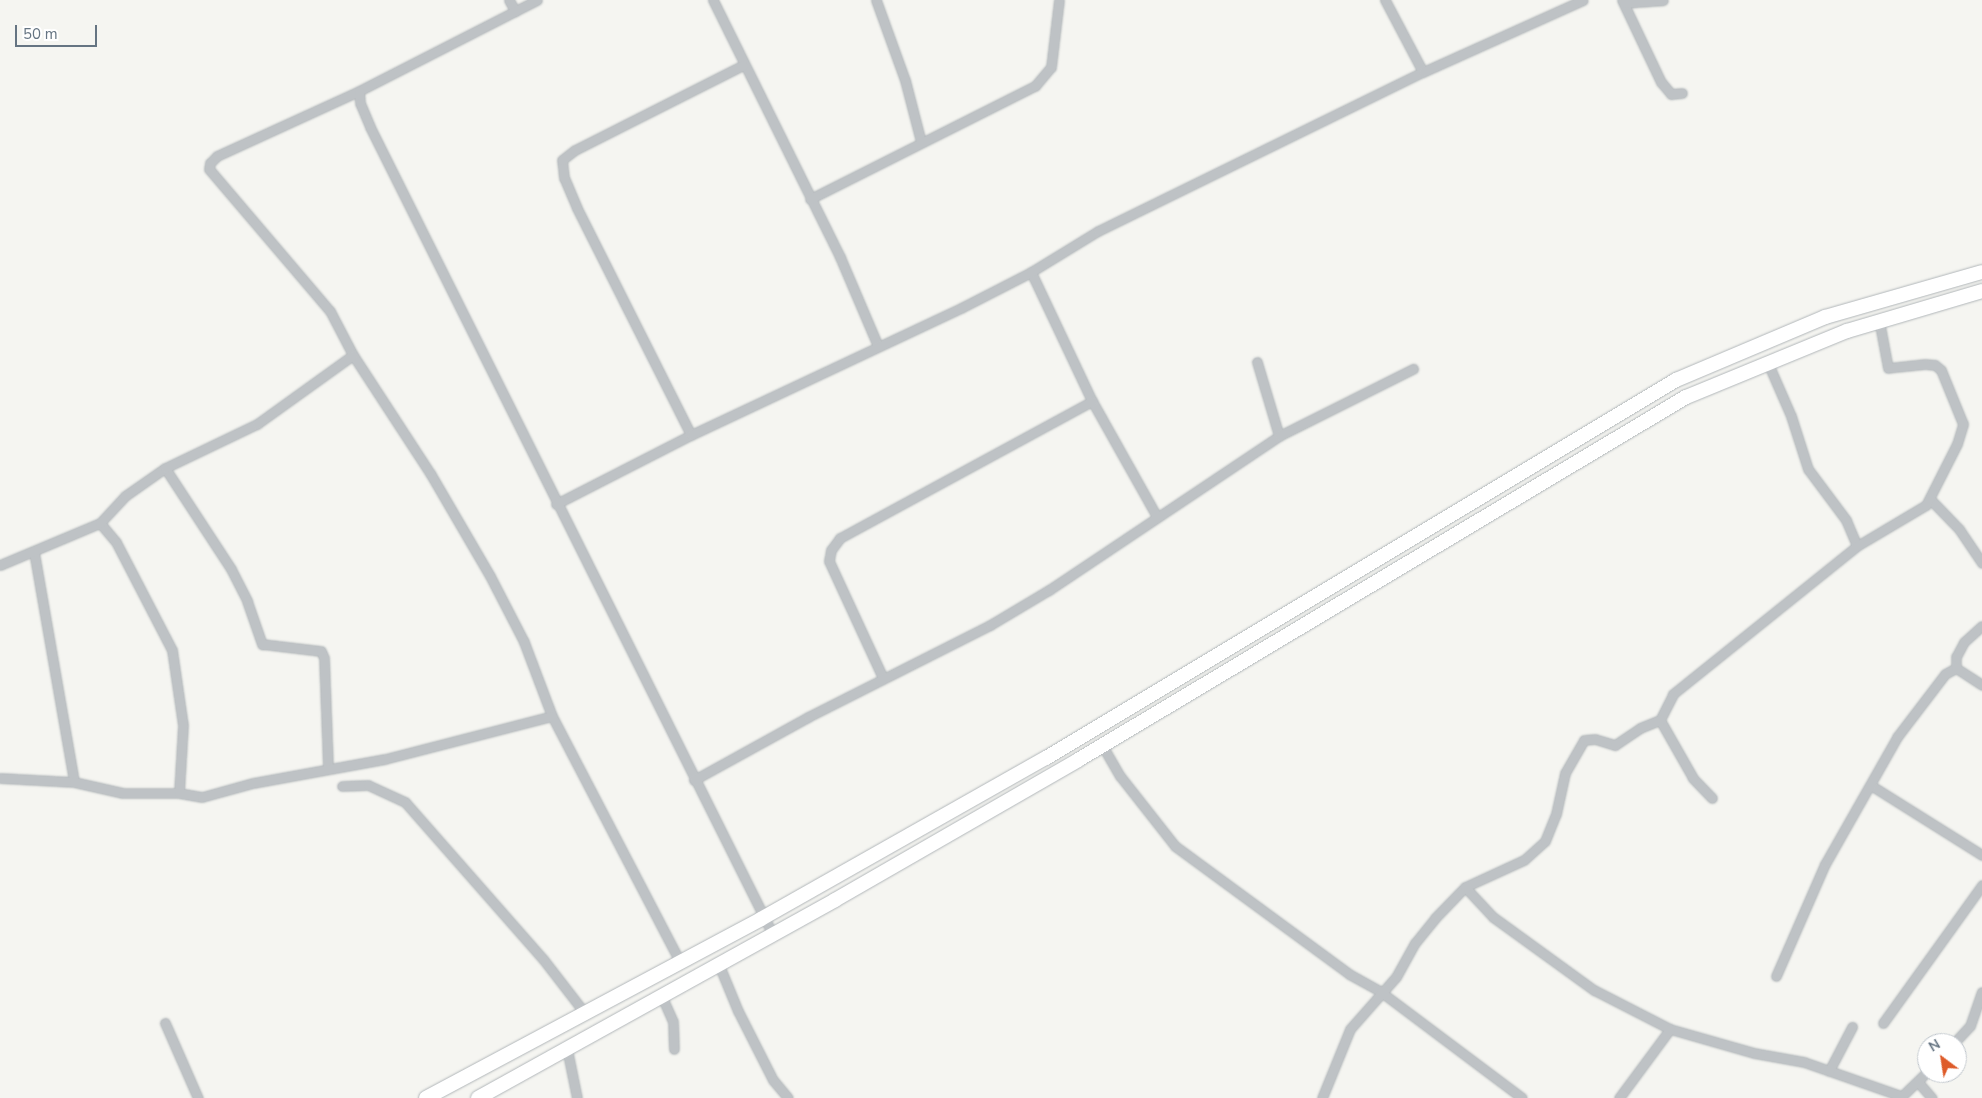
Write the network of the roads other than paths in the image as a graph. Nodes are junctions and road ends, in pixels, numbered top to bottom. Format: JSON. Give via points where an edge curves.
{"nodes":[{"id":1,"x":509,"y":0,"type":"edge"},
{"id":2,"x":537,"y":0,"type":"edge"},
{"id":3,"x":714,"y":0,"type":"edge"},
{"id":4,"x":876,"y":0,"type":"edge"},
{"id":5,"x":1059,"y":0,"type":"edge"},
{"id":6,"x":1385,"y":0,"type":"edge"},
{"id":7,"x":1583,"y":0,"type":"edge"},
{"id":8,"x":1663,"y":0,"type":"edge"},
{"id":9,"x":1623,"y":2,"type":"edge"},
{"id":10,"x":514,"y":11,"type":"junction"},
{"id":11,"x":743,"y":65,"type":"junction"},
{"id":12,"x":1423,"y":72,"type":"junction"},
{"id":13,"x":359,"y":91,"type":"junction"},
{"id":14,"x":1682,"y":93,"type":"dead end"},
{"id":15,"x":921,"y":142,"type":"junction"},
{"id":16,"x":810,"y":199,"type":"junction"},
{"id":17,"x":1031,"y":272,"type":"junction"},
{"id":18,"x":1982,"y":272,"type":"edge"},
{"id":19,"x":1982,"y":291,"type":"edge"},
{"id":20,"x":1842,"y":312,"type":"junction"},
{"id":21,"x":1880,"y":320,"type":"junction"},
{"id":22,"x":1846,"y":331,"type":"junction"},
{"id":23,"x":878,"y":346,"type":"junction"},
{"id":24,"x":354,"y":355,"type":"junction"},
{"id":25,"x":1767,"y":361,"type":"junction"},
{"id":26,"x":1257,"y":362,"type":"dead end"},
{"id":27,"x":1413,"y":369,"type":"dead end"},
{"id":28,"x":1092,"y":402,"type":"junction"},
{"id":29,"x":691,"y":435,"type":"junction"},
{"id":30,"x":1279,"y":436,"type":"junction"},
{"id":31,"x":165,"y":468,"type":"junction"},
{"id":32,"x":1930,"y":498,"type":"junction"},
{"id":33,"x":556,"y":504,"type":"junction"},
{"id":34,"x":1157,"y":517,"type":"junction"},
{"id":35,"x":100,"y":524,"type":"junction"},
{"id":36,"x":1856,"y":546,"type":"junction"},
{"id":37,"x":34,"y":552,"type":"junction"},
{"id":38,"x":1982,"y":563,"type":"edge"},
{"id":39,"x":0,"y":565,"type":"edge"},
{"id":40,"x":1982,"y":626,"type":"edge"},
{"id":41,"x":1956,"y":668,"type":"junction"},
{"id":42,"x":883,"y":678,"type":"junction"},
{"id":43,"x":1982,"y":685,"type":"edge"},
{"id":44,"x":552,"y":716,"type":"junction"},
{"id":45,"x":1660,"y":720,"type":"junction"},
{"id":46,"x":1102,"y":745,"type":"junction"},
{"id":47,"x":328,"y":768,"type":"junction"},
{"id":48,"x":0,"y":778,"type":"edge"},
{"id":49,"x":694,"y":780,"type":"junction"},
{"id":50,"x":74,"y":782,"type":"junction"},
{"id":51,"x":342,"y":786,"type":"dead end"},
{"id":52,"x":1872,"y":786,"type":"junction"},
{"id":53,"x":179,"y":793,"type":"junction"},
{"id":54,"x":1712,"y":798,"type":"dead end"},
{"id":55,"x":1982,"y":855,"type":"edge"},
{"id":56,"x":1982,"y":885,"type":"edge"},
{"id":57,"x":1465,"y":887,"type":"junction"},
{"id":58,"x":763,"y":917,"type":"junction"},
{"id":59,"x":772,"y":933,"type":"junction"},
{"id":60,"x":680,"y":962,"type":"junction"},
{"id":61,"x":719,"y":965,"type":"junction"},
{"id":62,"x":1776,"y":976,"type":"dead end"},
{"id":63,"x":1381,"y":992,"type":"junction"},
{"id":64,"x":1982,"y":992,"type":"edge"},
{"id":65,"x":662,"y":997,"type":"junction"},
{"id":66,"x":1976,"y":1011,"type":"junction"},
{"id":67,"x":584,"y":1012,"type":"junction"},
{"id":68,"x":1982,"y":1022,"type":"edge"},
{"id":69,"x":165,"y":1023,"type":"dead end"},
{"id":70,"x":1883,"y":1023,"type":"dead end"},
{"id":71,"x":1852,"y":1027,"type":"dead end"},
{"id":72,"x":1670,"y":1029,"type":"junction"},
{"id":73,"x":1963,"y":1033,"type":"edge"},
{"id":74,"x":568,"y":1049,"type":"junction"},
{"id":75,"x":674,"y":1049,"type":"dead end"},
{"id":76,"x":1829,"y":1071,"type":"junction"},
{"id":77,"x":1917,"y":1083,"type":"edge"},
{"id":78,"x":1919,"y":1083,"type":"edge"},
{"id":79,"x":1900,"y":1097,"type":"edge"},
{"id":80,"x":198,"y":1098,"type":"edge"},
{"id":81,"x":426,"y":1098,"type":"edge"},
{"id":82,"x":478,"y":1098,"type":"edge"},
{"id":83,"x":577,"y":1098,"type":"edge"},
{"id":84,"x":788,"y":1098,"type":"edge"},
{"id":85,"x":1322,"y":1098,"type":"edge"},
{"id":86,"x":1522,"y":1098,"type":"edge"},
{"id":87,"x":1619,"y":1098,"type":"edge"},
{"id":88,"x":1932,"y":1098,"type":"edge"}],
"edges":[{"from":1,"to":10,"type":"street"},
{"from":2,"to":10,"type":"street"},
{"from":3,"to":11,"type":"street"},
{"from":4,"to":15,"type":"street","via":[[906,80]]},
{"from":5,"to":15,"type":"street","via":[[1051,67],[1035,86]]},
{"from":6,"to":12,"type":"street"},
{"from":7,"to":12,"type":"street"},
{"from":8,"to":9,"type":"street"},
{"from":9,"to":14,"type":"street","via":[[1661,82],[1671,94]]},
{"from":10,"to":13,"type":"street"},
{"from":11,"to":16,"type":"street"},
{"from":11,"to":29,"type":"street","via":[[575,150],[562,160],[564,178],[577,208]]},
{"from":12,"to":17,"type":"street","via":[[1098,232]]},
{"from":13,"to":24,"type":"street","via":[[218,156],[210,163],[209,169],[330,311]]},
{"from":13,"to":33,"type":"street","via":[[360,104],[370,127]]},
{"from":15,"to":16,"type":"street","via":[[883,165]]},
{"from":16,"to":23,"type":"street"},
{"from":17,"to":23,"type":"street"},
{"from":17,"to":28,"type":"street"},
{"from":18,"to":20,"type":"main road"},
{"from":19,"to":21,"type":"main road"},
{"from":20,"to":22,"type":"main road"},
{"from":20,"to":58,"type":"main road","via":[[1760,342],[1676,380],[1257,634],[1046,758]]},
{"from":21,"to":22,"type":"main road"},
{"from":21,"to":32,"type":"street","via":[[1888,368],[1935,365],[1941,370],[1963,424],[1957,444]]},
{"from":22,"to":25,"type":"main road"},
{"from":23,"to":29,"type":"street"},
{"from":24,"to":31,"type":"street","via":[[257,424]]},
{"from":24,"to":44,"type":"street","via":[[430,473],[490,576],[524,642]]},
{"from":25,"to":36,"type":"street","via":[[1791,416],[1808,469],[1846,520]]},
{"from":25,"to":46,"type":"main road","via":[[1686,397]]},
{"from":26,"to":30,"type":"street"},
{"from":27,"to":30,"type":"street"},
{"from":28,"to":34,"type":"street"},
{"from":28,"to":42,"type":"street","via":[[840,538],[831,550],[829,561]]},
{"from":29,"to":33,"type":"street"},
{"from":30,"to":34,"type":"street"},
{"from":31,"to":35,"type":"street","via":[[125,496]]},
{"from":31,"to":47,"type":"street","via":[[231,569],[247,601],[262,644],[320,651],[324,658]]},
{"from":32,"to":36,"type":"street","via":[[1926,505]]},
{"from":32,"to":38,"type":"street","via":[[1959,529]]},
{"from":33,"to":49,"type":"street"},
{"from":34,"to":42,"type":"street","via":[[1041,595]]},
{"from":35,"to":37,"type":"street"},
{"from":35,"to":53,"type":"street","via":[[116,542],[172,650],[183,725]]},
{"from":36,"to":45,"type":"street","via":[[1673,694]]},
{"from":37,"to":39,"type":"street"},
{"from":37,"to":50,"type":"street"},
{"from":40,"to":41,"type":"street","via":[[1964,642],[1956,657]]},
{"from":41,"to":43,"type":"street"},
{"from":41,"to":52,"type":"street","via":[[1936,684],[1897,737]]},
{"from":42,"to":49,"type":"street"},
{"from":44,"to":47,"type":"street","via":[[386,759]]},
{"from":44,"to":60,"type":"street"},
{"from":45,"to":54,"type":"street","via":[[1693,778]]},
{"from":45,"to":57,"type":"street","via":[[1640,728],[1615,745],[1596,739],[1584,740],[1565,773],[1556,814],[1545,841],[1536,852]]},
{"from":46,"to":59,"type":"main road","via":[[835,900]]},
{"from":46,"to":63,"type":"street","via":[[1120,776],[1175,846],[1349,974]]},
{"from":47,"to":53,"type":"street","via":[[202,797]]},
{"from":48,"to":50,"type":"street"},
{"from":49,"to":58,"type":"street"},
{"from":50,"to":53,"type":"street","via":[[123,793]]},
{"from":51,"to":67,"type":"street","via":[[368,785],[405,802],[543,959]]},
{"from":52,"to":55,"type":"street"},
{"from":52,"to":62,"type":"street","via":[[1825,864]]},
{"from":56,"to":70,"type":"street"},
{"from":57,"to":63,"type":"street","via":[[1415,943],[1396,978]]},
{"from":57,"to":72,"type":"street","via":[[1493,917],[1594,990]]},
{"from":58,"to":59,"type":"street"},
{"from":58,"to":60,"type":"main road"},
{"from":59,"to":61,"type":"main road"},
{"from":60,"to":67,"type":"main road"},
{"from":61,"to":65,"type":"main road"},
{"from":61,"to":84,"type":"street","via":[[773,1080]]},
{"from":63,"to":85,"type":"street","via":[[1350,1029]]},
{"from":63,"to":86,"type":"street"},
{"from":64,"to":66,"type":"street"},
{"from":65,"to":74,"type":"main road"},
{"from":65,"to":75,"type":"street","via":[[673,1022]]},
{"from":66,"to":68,"type":"street"},
{"from":66,"to":73,"type":"street"},
{"from":67,"to":81,"type":"main road"},
{"from":69,"to":80,"type":"street"},
{"from":71,"to":76,"type":"street"},
{"from":72,"to":76,"type":"street"},
{"from":72,"to":87,"type":"street"},
{"from":74,"to":82,"type":"main road"},
{"from":74,"to":83,"type":"street"},
{"from":76,"to":79,"type":"street"},
{"from":77,"to":79,"type":"street"},
{"from":78,"to":88,"type":"street"}]}
